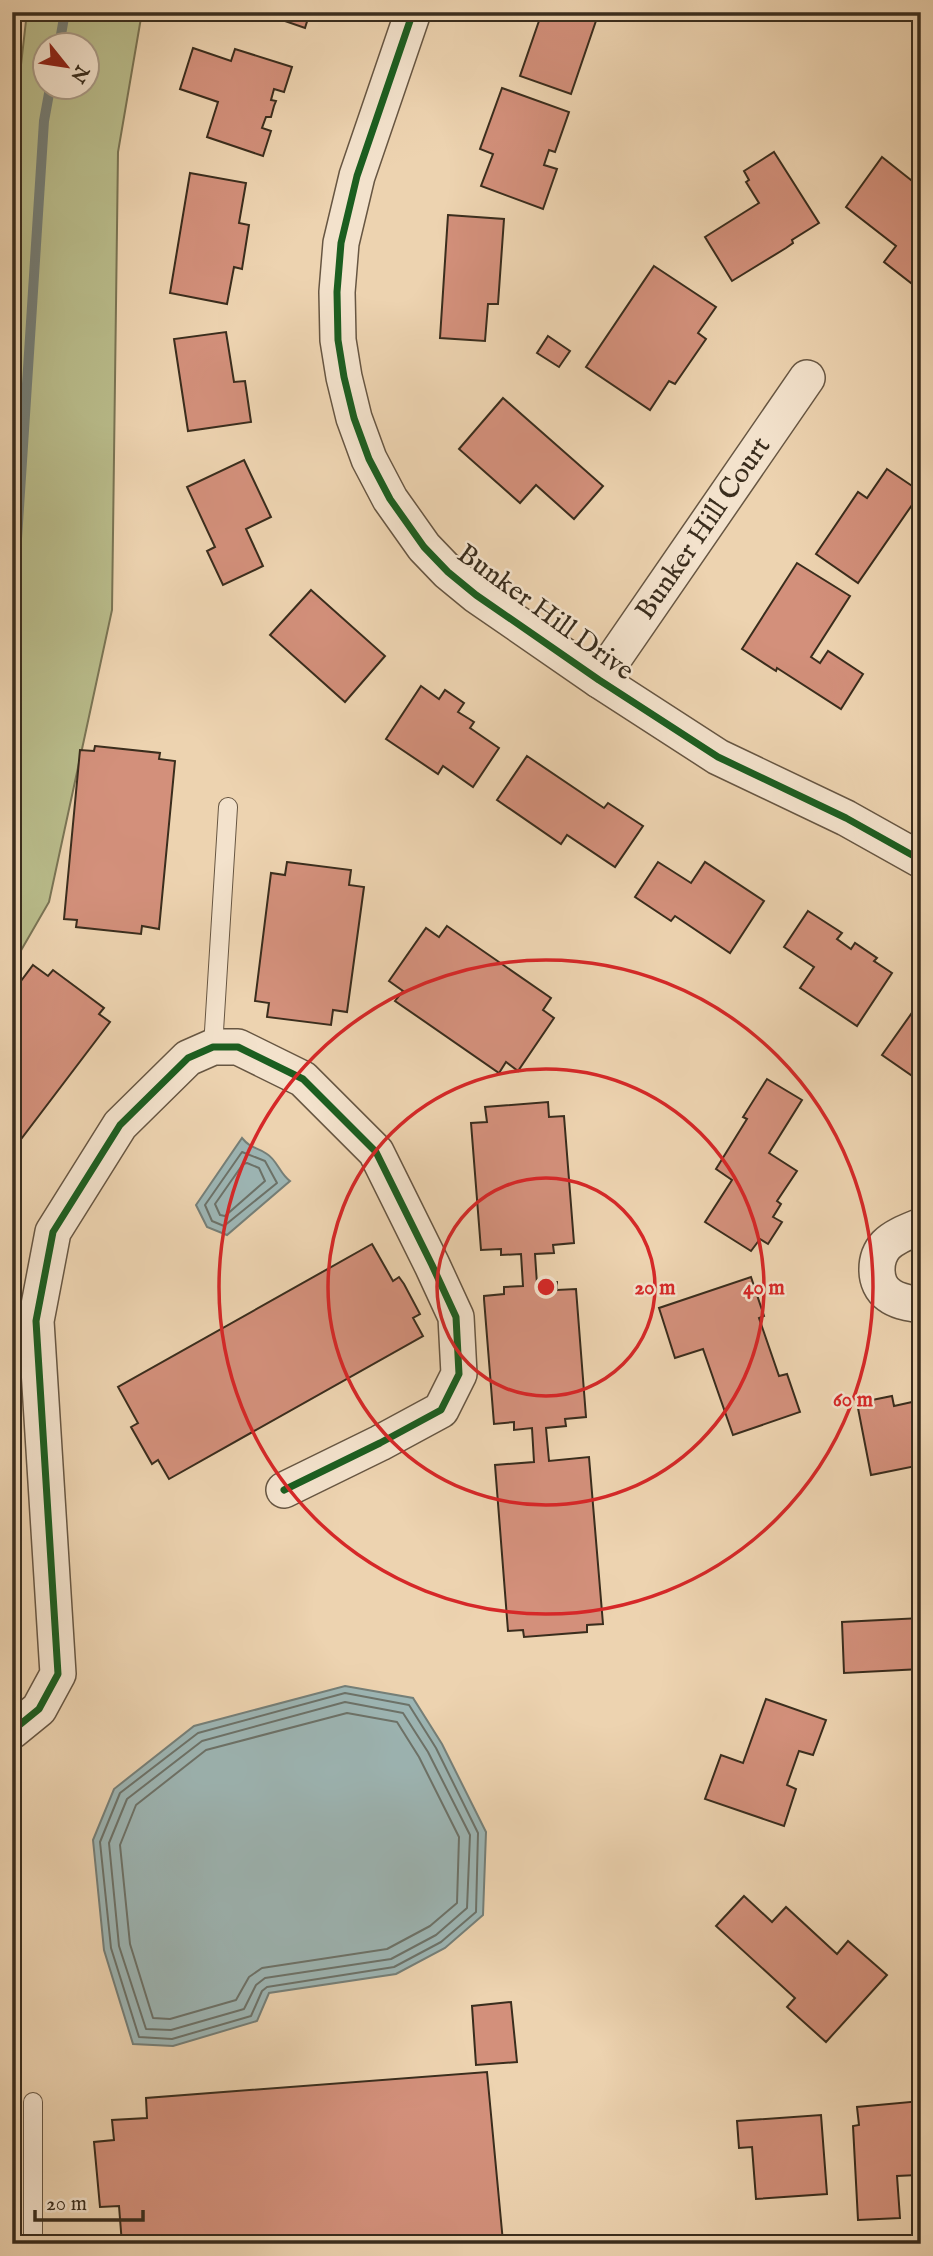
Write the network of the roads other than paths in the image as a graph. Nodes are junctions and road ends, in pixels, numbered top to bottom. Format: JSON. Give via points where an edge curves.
{"nodes":[{"id":1,"x":413,"y":12,"type":"edge"},
{"id":2,"x":807,"y":378,"type":"dead end"},
{"id":3,"x":599,"y":680,"type":"junction"},
{"id":4,"x":228,"y":807,"type":"dead end"},
{"id":5,"x":921,"y":860,"type":"edge"},
{"id":6,"x":213,"y":1047,"type":"junction"},
{"id":7,"x":921,"y":1226,"type":"edge"},
{"id":8,"x":921,"y":1305,"type":"edge"},
{"id":9,"x":284,"y":1490,"type":"dead end"},
{"id":10,"x":12,"y":1731,"type":"edge"},
{"id":11,"x":33,"y":2102,"type":"dead end"},
{"id":12,"x":33,"y":2244,"type":"edge"}],
"edges":[{"from":1,"to":3,"type":"street","name":"Bunker Hill Drive","via":[[357,176],[341,243],[338,340],[354,418],[390,499],[424,547],[476,595]]},
{"from":2,"to":3,"type":"street","name":"Bunker Hill Court"},
{"from":3,"to":5,"type":"street","name":"Bunker Hill Drive","via":[[718,757],[846,818]]},
{"from":4,"to":6,"type":"lane"},
{"from":6,"to":9,"type":"street","via":[[238,1047],[303,1079],[376,1152],[456,1317],[459,1374],[441,1410]]},
{"from":6,"to":10,"type":"street","via":[[188,1058],[120,1125],[53,1232],[36,1321],[58,1674],[39,1709]]},
{"from":7,"to":8,"type":"street","via":[[887,1244],[877,1259],[879,1281],[886,1294]]},
{"from":11,"to":12,"type":"lane"}]}
